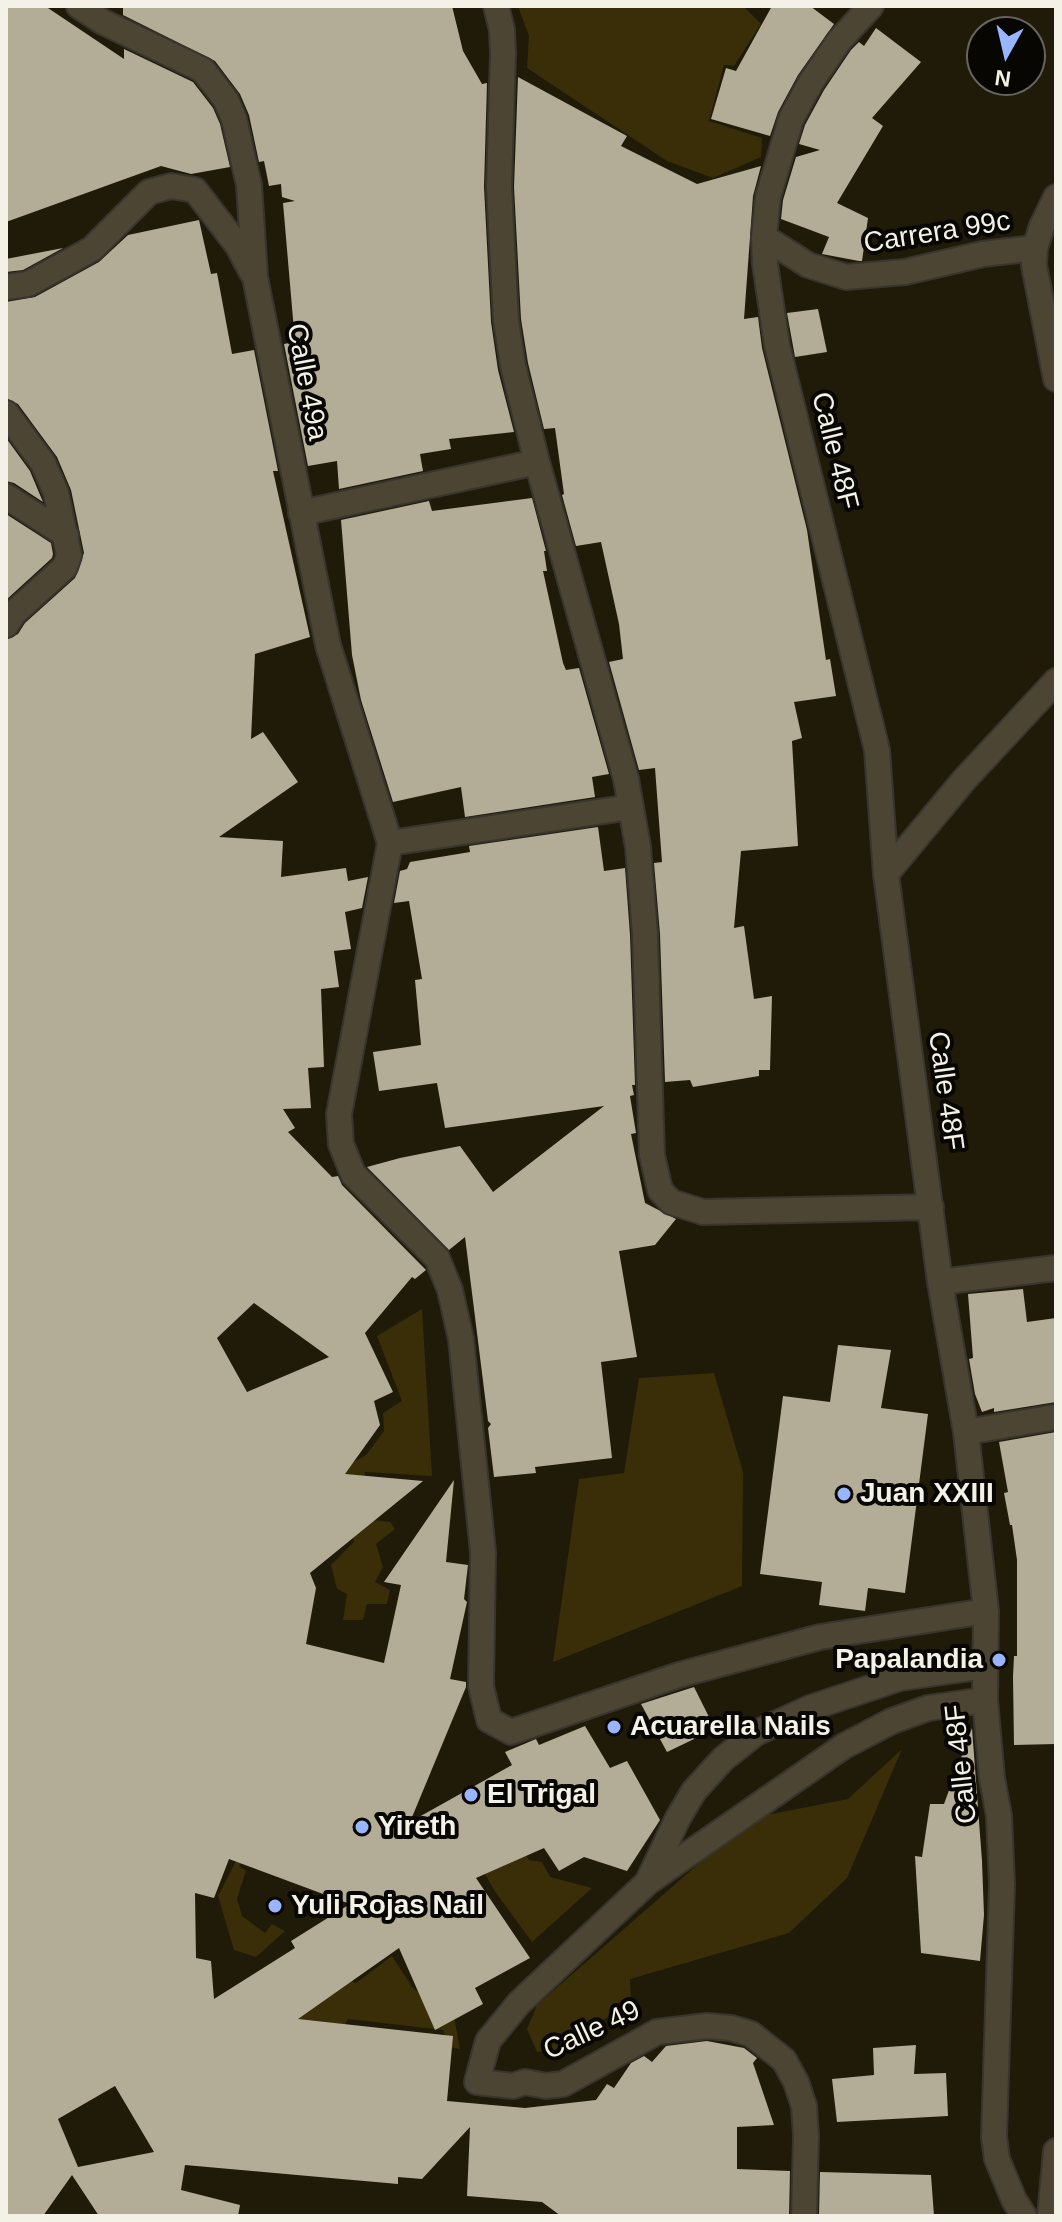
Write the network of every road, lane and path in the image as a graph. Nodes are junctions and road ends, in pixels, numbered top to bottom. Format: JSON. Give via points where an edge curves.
{"nodes":[{"id":1,"x":79,"y":6,"type":"edge"},
{"id":2,"x":496,"y":6,"type":"edge"},
{"id":3,"x":871,"y":6,"type":"edge"},
{"id":4,"x":1056,"y":197,"type":"edge"},
{"id":5,"x":764,"y":237,"type":"junction"},
{"id":6,"x":1035,"y":248,"type":"junction"},
{"id":7,"x":255,"y":277,"type":"junction"},
{"id":8,"x":6,"y":287,"type":"edge"},
{"id":9,"x":1056,"y":379,"type":"edge"},
{"id":10,"x":6,"y":413,"type":"edge"},
{"id":11,"x":537,"y":462,"type":"junction"},
{"id":12,"x":6,"y":496,"type":"edge"},
{"id":13,"x":301,"y":513,"type":"junction"},
{"id":14,"x":66,"y":535,"type":"junction"},
{"id":15,"x":6,"y":625,"type":"edge"},
{"id":16,"x":1056,"y":681,"type":"edge"},
{"id":17,"x":631,"y":807,"type":"junction"},
{"id":18,"x":390,"y":843,"type":"junction"},
{"id":19,"x":886,"y":874,"type":"junction"},
{"id":20,"x":931,"y":1207,"type":"junction"},
{"id":21,"x":1056,"y":1268,"type":"edge"},
{"id":22,"x":940,"y":1282,"type":"junction"},
{"id":23,"x":1056,"y":1417,"type":"edge"},
{"id":24,"x":966,"y":1432,"type":"junction"},
{"id":25,"x":986,"y":1611,"type":"junction"},
{"id":26,"x":985,"y":1666,"type":"junction"},
{"id":27,"x":985,"y":1700,"type":"junction"},
{"id":28,"x":648,"y":1882,"type":"junction"},
{"id":29,"x":1056,"y":2151,"type":"edge"},
{"id":30,"x":804,"y":2216,"type":"edge"},
{"id":31,"x":1024,"y":2216,"type":"edge"},
{"id":32,"x":1050,"y":2216,"type":"edge"}],
"edges":[{"from":1,"to":7,"type":"street","name":"Calle 49a","via":[[203,70],[226,100],[249,185]]},
{"from":2,"to":11,"type":"street","via":[[503,53],[499,187],[506,321]]},
{"from":3,"to":5,"type":"street","name":"Calle 48F","via":[[839,41],[791,119],[768,197]]},
{"from":4,"to":6,"type":"street"},
{"from":5,"to":6,"type":"street","name":"Carrera 99c","via":[[808,265],[846,277],[905,272]]},
{"from":5,"to":19,"type":"street","name":"Calle 48F","via":[[777,345],[877,750]]},
{"from":6,"to":9,"type":"street"},
{"from":7,"to":8,"type":"street","via":[[195,190],[171,186],[149,192],[92,249],[28,284]]},
{"from":7,"to":13,"type":"street","name":"Calle 49a"},
{"from":10,"to":14,"type":"street","via":[[43,463]]},
{"from":11,"to":13,"type":"street"},
{"from":11,"to":17,"type":"street"},
{"from":12,"to":14,"type":"street"},
{"from":13,"to":18,"type":"street","name":"Calle 49a","via":[[328,645]]},
{"from":14,"to":15,"type":"street","via":[[65,567]]},
{"from":16,"to":19,"type":"street"},
{"from":17,"to":18,"type":"street"},
{"from":17,"to":20,"type":"street","via":[[643,885],[652,1155],[660,1190],[671,1202],[703,1212]]},
{"from":18,"to":25,"type":"street","via":[[339,1114],[341,1144],[353,1174],[437,1258],[450,1290],[461,1339],[483,1552],[481,1686],[489,1720],[511,1732],[679,1675],[820,1637]]},
{"from":19,"to":20,"type":"street","name":"Calle 48F"},
{"from":20,"to":22,"type":"street","name":"Calle 48F"},
{"from":21,"to":22,"type":"street"},
{"from":22,"to":24,"type":"street","name":"Calle 48F"},
{"from":23,"to":24,"type":"street"},
{"from":24,"to":25,"type":"street","name":"Calle 48F"},
{"from":25,"to":26,"type":"street","name":"Calle 48F"},
{"from":26,"to":27,"type":"street","name":"Calle 48F"},
{"from":26,"to":28,"type":"street","name":"Calle 49","via":[[900,1678],[810,1708],[756,1733],[694,1791]]},
{"from":27,"to":28,"type":"street","name":"Calle 49","via":[[928,1708],[844,1746]]},
{"from":27,"to":31,"type":"street","name":"Calle 48F","via":[[1002,1884],[994,2137],[997,2159]]},
{"from":28,"to":30,"type":"street","name":"Calle 49","via":[[519,2003],[488,2041],[477,2082],[563,2084],[657,2032],[707,2026],[751,2034],[784,2060],[804,2106]]},
{"from":29,"to":32,"type":"street"}]}
